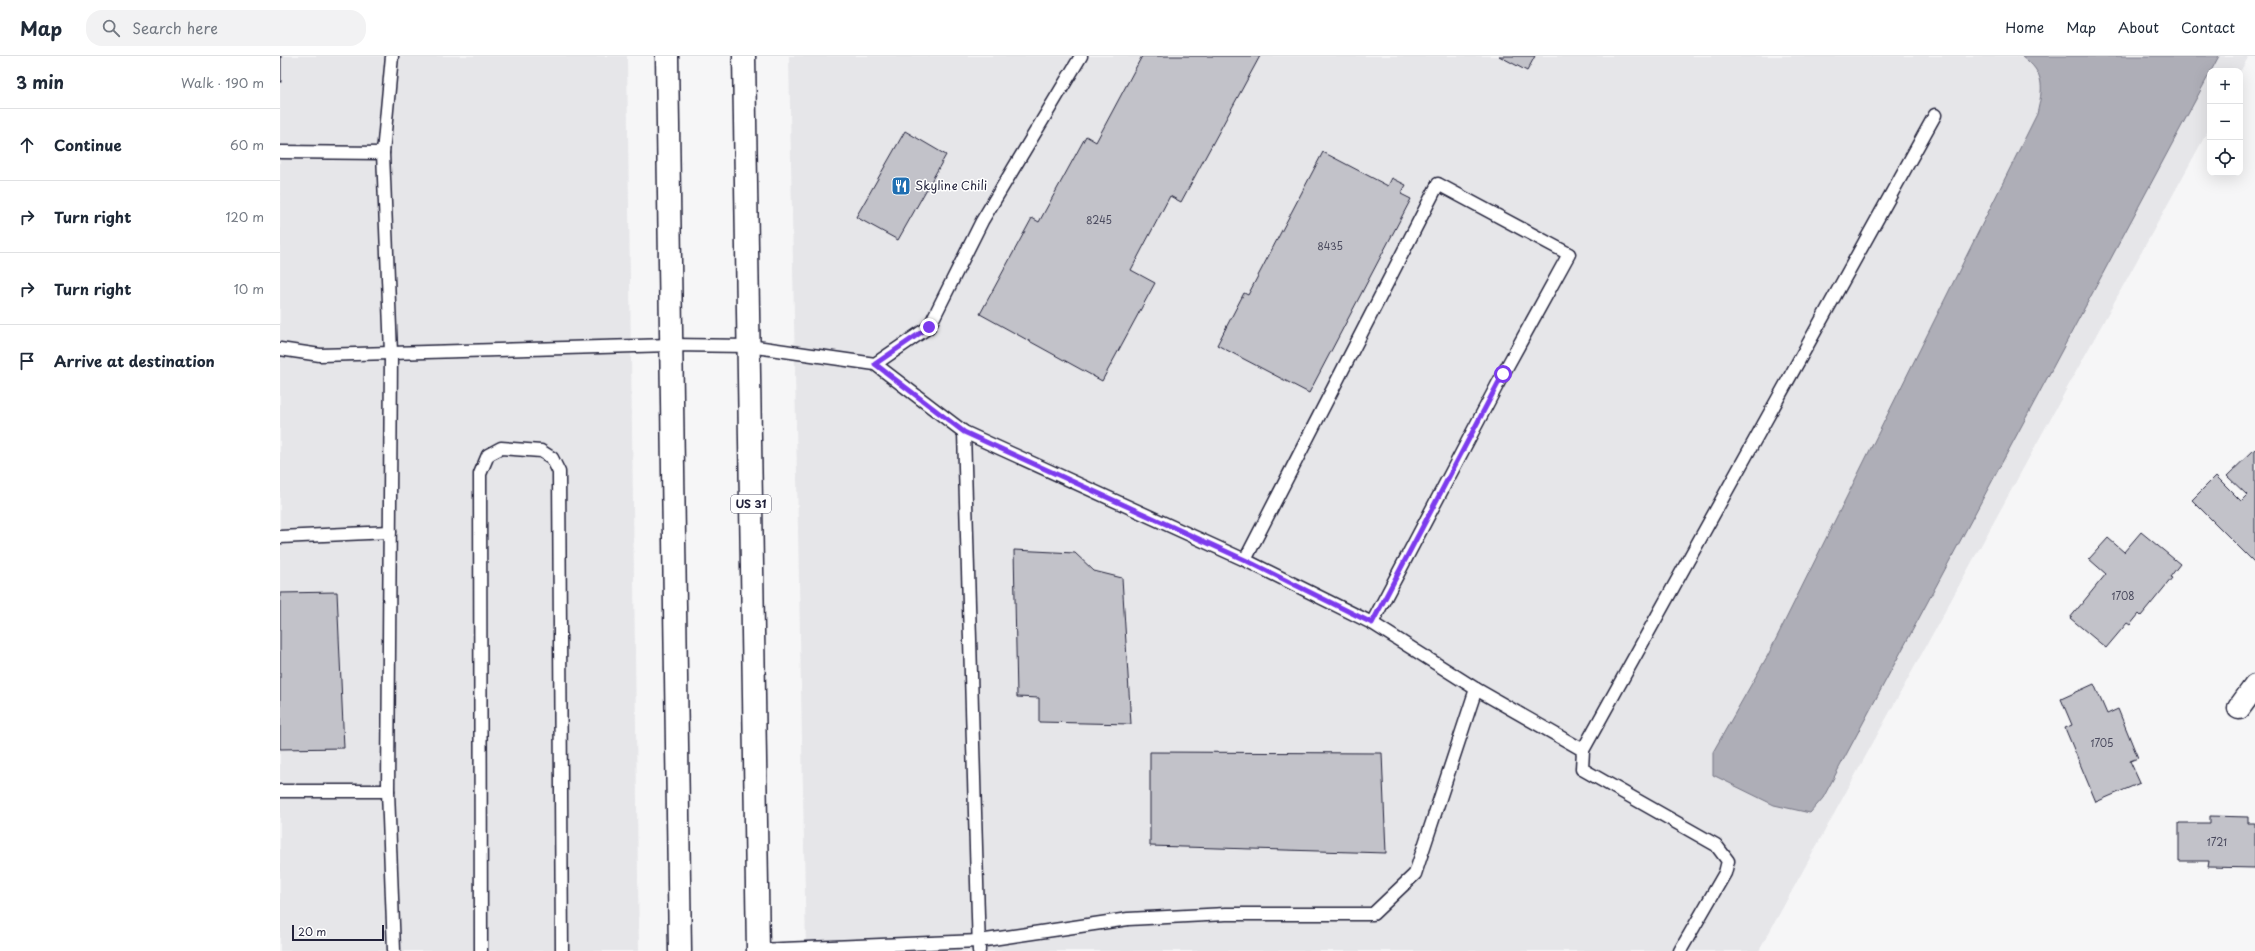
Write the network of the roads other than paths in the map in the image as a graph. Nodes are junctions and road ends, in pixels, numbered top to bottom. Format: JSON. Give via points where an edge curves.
{"nodes":[{"id":1,"x":392,"y":56,"type":"edge"},
{"id":2,"x":667,"y":56,"type":"edge"},
{"id":3,"x":744,"y":56,"type":"edge"},
{"id":4,"x":1081,"y":56,"type":"edge"},
{"id":5,"x":1935,"y":115,"type":"dead end"},
{"id":6,"x":280,"y":152,"type":"edge"},
{"id":7,"x":383,"y":153,"type":"junction"},
{"id":8,"x":671,"y":345,"type":"junction"},
{"id":9,"x":749,"y":346,"type":"junction"},
{"id":10,"x":280,"y":349,"type":"edge"},
{"id":11,"x":391,"y":353,"type":"junction"},
{"id":12,"x":875,"y":364,"type":"junction"},
{"id":13,"x":964,"y":432,"type":"junction"},
{"id":14,"x":390,"y":532,"type":"junction"},
{"id":15,"x":280,"y":537,"type":"edge"},
{"id":16,"x":1245,"y":560,"type":"junction"},
{"id":17,"x":1372,"y":623,"type":"junction"},
{"id":18,"x":2255,"y":686,"type":"edge"},
{"id":19,"x":1476,"y":689,"type":"junction"},
{"id":20,"x":2239,"y":708,"type":"dead end"},
{"id":21,"x":1583,"y":750,"type":"junction"},
{"id":22,"x":280,"y":791,"type":"edge"},
{"id":23,"x":388,"y":791,"type":"junction"},
{"id":24,"x":979,"y":946,"type":"edge"},
{"id":25,"x":394,"y":951,"type":"edge"},
{"id":26,"x":481,"y":951,"type":"edge"},
{"id":27,"x":562,"y":951,"type":"edge"},
{"id":28,"x":680,"y":951,"type":"edge"},
{"id":29,"x":758,"y":951,"type":"edge"},
{"id":30,"x":1680,"y":951,"type":"edge"}],
"edges":[{"from":1,"to":7,"type":"lane"},
{"from":2,"to":8,"type":"main road"},
{"from":3,"to":9,"type":"main road","number":"US 31"},
{"from":4,"to":12,"type":"lane","via":[[982,221],[929,327]]},
{"from":5,"to":21,"type":"lane"},
{"from":6,"to":7,"type":"lane"},
{"from":7,"to":11,"type":"lane"},
{"from":8,"to":9,"type":"lane"},
{"from":8,"to":11,"type":"lane"},
{"from":8,"to":28,"type":"main road"},
{"from":9,"to":12,"type":"lane"},
{"from":9,"to":29,"type":"main road","number":"US 31"},
{"from":10,"to":11,"type":"lane","via":[[320,355]]},
{"from":11,"to":14,"type":"lane"},
{"from":12,"to":13,"type":"lane"},
{"from":13,"to":16,"type":"lane"},
{"from":13,"to":24,"type":"lane"},
{"from":14,"to":15,"type":"lane"},
{"from":14,"to":23,"type":"lane"},
{"from":16,"to":17,"type":"lane"},
{"from":16,"to":17,"type":"lane","via":[[1438,184],[1569,254]]},
{"from":17,"to":19,"type":"lane"},
{"from":18,"to":20,"type":"main road"},
{"from":19,"to":21,"type":"lane"},
{"from":19,"to":24,"type":"lane","via":[[1415,874],[1373,914],[1226,914],[1128,918]]},
{"from":21,"to":30,"type":"lane","via":[[1582,768],[1716,845],[1728,860],[1725,873]]},
{"from":22,"to":23,"type":"lane"},
{"from":23,"to":25,"type":"lane"},
{"from":24,"to":29,"type":"lane"},
{"from":26,"to":27,"type":"lane","via":[[480,474],[488,455],[501,448],[541,450],[552,458],[559,472]]}]}
